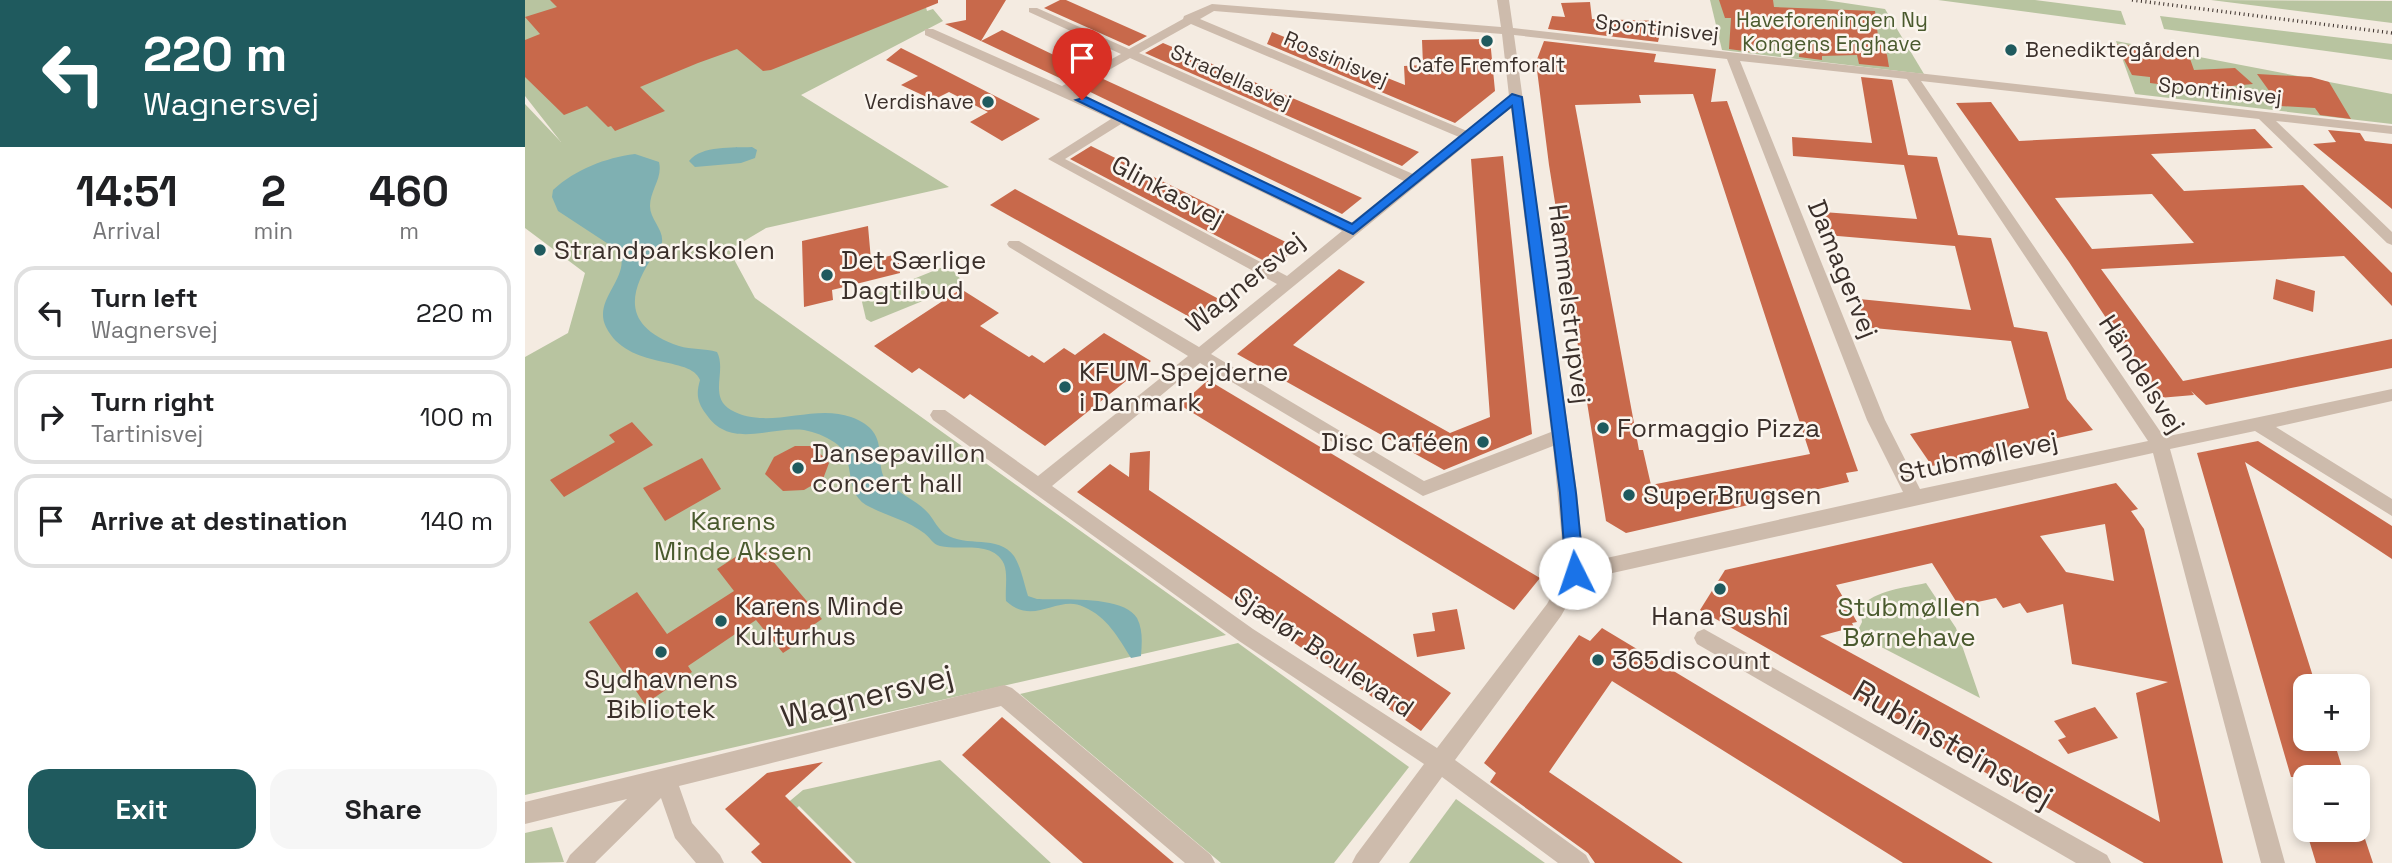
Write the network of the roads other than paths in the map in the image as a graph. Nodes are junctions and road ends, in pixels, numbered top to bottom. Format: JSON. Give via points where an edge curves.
{"nodes":[{"id":1,"x":1503,"y":0,"type":"edge"},
{"id":2,"x":1033,"y":10,"type":"dead end"},
{"id":3,"x":1188,"y":18,"type":"junction"},
{"id":4,"x":1508,"y":31,"type":"junction"},
{"id":5,"x":929,"y":32,"type":"dead end"},
{"id":6,"x":1128,"y":52,"type":"junction"},
{"id":7,"x":1732,"y":56,"type":"junction"},
{"id":8,"x":1911,"y":76,"type":"junction"},
{"id":9,"x":1063,"y":92,"type":"junction"},
{"id":10,"x":1516,"y":97,"type":"junction"},
{"id":11,"x":2262,"y":115,"type":"junction"},
{"id":12,"x":1120,"y":119,"type":"junction"},
{"id":13,"x":2392,"y":130,"type":"edge"},
{"id":14,"x":1468,"y":136,"type":"junction"},
{"id":15,"x":1414,"y":180,"type":"junction"},
{"id":16,"x":1353,"y":230,"type":"junction"},
{"id":17,"x":2392,"y":240,"type":"edge"},
{"id":18,"x":1014,"y":244,"type":"dead end"},
{"id":19,"x":1288,"y":283,"type":"junction"},
{"id":20,"x":1200,"y":355,"type":"junction"},
{"id":21,"x":2392,"y":395,"type":"edge"},
{"id":22,"x":939,"y":415,"type":"dead end"},
{"id":23,"x":2258,"y":424,"type":"junction"},
{"id":24,"x":1560,"y":436,"type":"junction"},
{"id":25,"x":2160,"y":445,"type":"junction"},
{"id":26,"x":1039,"y":486,"type":"junction"},
{"id":27,"x":1915,"y":498,"type":"junction"},
{"id":28,"x":2392,"y":508,"type":"edge"},
{"id":29,"x":1575,"y":573,"type":"junction"},
{"id":30,"x":1704,"y":638,"type":"dead end"},
{"id":31,"x":1440,"y":762,"type":"junction"},
{"id":32,"x":665,"y":778,"type":"junction"},
{"id":33,"x":525,"y":813,"type":"edge"},
{"id":34,"x":1574,"y":860,"type":"edge"},
{"id":35,"x":578,"y":863,"type":"edge"},
{"id":36,"x":712,"y":863,"type":"edge"},
{"id":37,"x":1203,"y":863,"type":"edge"},
{"id":38,"x":1364,"y":863,"type":"edge"},
{"id":39,"x":2099,"y":863,"type":"edge"},
{"id":40,"x":2273,"y":863,"type":"edge"}],
"edges":[{"from":1,"to":4,"type":"street","name":"Hammelstrupvej"},
{"from":2,"to":6,"type":"street","name":"Stradellasvej"},
{"from":3,"to":4,"type":"street","name":"Spontinisvej","via":[[1212,7]]},
{"from":3,"to":6,"type":"street","name":"Spontinisvej"},
{"from":3,"to":14,"type":"street","name":"Rossinisvej"},
{"from":4,"to":7,"type":"street","name":"Spontinisvej"},
{"from":4,"to":10,"type":"street","name":"Hammelstrupvej"},
{"from":5,"to":9,"type":"street"},
{"from":6,"to":9,"type":"street","name":"Spontinisvej"},
{"from":6,"to":15,"type":"street","name":"Stradellasvej"},
{"from":7,"to":8,"type":"street","name":"Spontinisvej"},
{"from":7,"to":27,"type":"street","name":"Damagervej","via":[[1876,420]]},
{"from":8,"to":11,"type":"street","name":"Spontinisvej"},
{"from":8,"to":25,"type":"street","name":"Händelsvej"},
{"from":9,"to":12,"type":"street"},
{"from":10,"to":14,"type":"street","name":"Wagnersvej"},
{"from":10,"to":24,"type":"street","name":"Hammelstrupvej"},
{"from":11,"to":13,"type":"street","name":"Spontinisvej"},
{"from":11,"to":17,"type":"street"},
{"from":12,"to":16,"type":"street"},
{"from":12,"to":19,"type":"street","name":"Glinkasvej","via":[[1055,159]]},
{"from":14,"to":15,"type":"street","name":"Wagnersvej"},
{"from":15,"to":16,"type":"street","name":"Wagnersvej"},
{"from":16,"to":19,"type":"street","name":"Wagnersvej"},
{"from":18,"to":20,"type":"street"},
{"from":19,"to":20,"type":"street","name":"Wagnersvej"},
{"from":20,"to":24,"type":"street","via":[[1423,489]]},
{"from":20,"to":26,"type":"street","name":"Wagnersvej"},
{"from":21,"to":23,"type":"street","name":"Stubmøllevej"},
{"from":22,"to":26,"type":"street"},
{"from":23,"to":25,"type":"street","name":"Stubmøllevej"},
{"from":23,"to":28,"type":"street"},
{"from":24,"to":29,"type":"street","name":"Hammelstrupvej"},
{"from":25,"to":27,"type":"street","name":"Stubmøllevej"},
{"from":25,"to":40,"type":"street","name":"Händelsvej"},
{"from":26,"to":31,"type":"street","name":"Sjælør Boulevard","via":[[1245,635]]},
{"from":27,"to":29,"type":"street","name":"Stubmøllevej"},
{"from":29,"to":31,"type":"street","via":[[1554,610]]},
{"from":30,"to":39,"type":"street","name":"Rubinsteinsvej"},
{"from":31,"to":34,"type":"street","name":"Sjælør Boulevard"},
{"from":31,"to":38,"type":"street"},
{"from":32,"to":33,"type":"street","name":"Wagnersvej"},
{"from":32,"to":35,"type":"street"},
{"from":32,"to":36,"type":"street","via":[[683,830]]},
{"from":32,"to":37,"type":"street","name":"Wagnersvej","via":[[1004,695]]}]}
